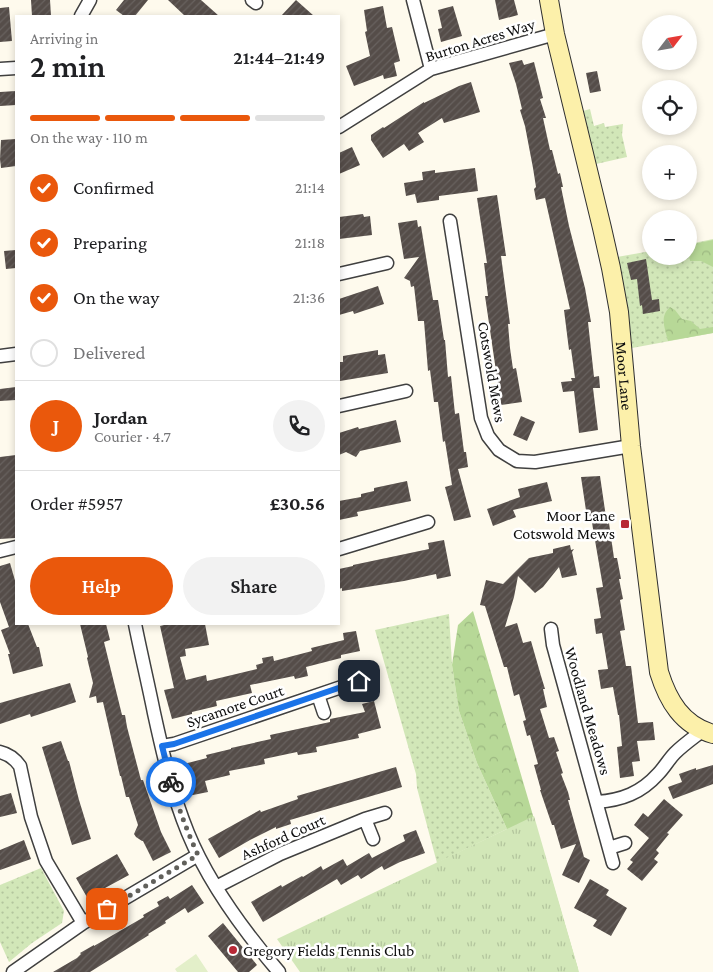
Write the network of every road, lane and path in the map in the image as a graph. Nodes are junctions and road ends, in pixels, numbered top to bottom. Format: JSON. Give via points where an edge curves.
{"nodes":[{"id":1,"x":90,"y":0,"type":"edge"},
{"id":2,"x":414,"y":0,"type":"edge"},
{"id":3,"x":549,"y":0,"type":"edge"},
{"id":4,"x":82,"y":15,"type":"edge"},
{"id":5,"x":555,"y":34,"type":"junction"},
{"id":6,"x":15,"y":68,"type":"edge"},
{"id":7,"x":0,"y":69,"type":"edge"},
{"id":8,"x":431,"y":69,"type":"junction"},
{"id":9,"x":340,"y":126,"type":"edge"},
{"id":10,"x":450,"y":221,"type":"dead end"},
{"id":11,"x":388,"y":262,"type":"dead end"},
{"id":12,"x":340,"y":274,"type":"edge"},
{"id":13,"x":15,"y":354,"type":"edge"},
{"id":14,"x":0,"y":356,"type":"edge"},
{"id":15,"x":406,"y":391,"type":"dead end"},
{"id":16,"x":340,"y":406,"type":"edge"},
{"id":17,"x":631,"y":446,"type":"junction"},
{"id":18,"x":428,"y":522,"type":"dead end"},
{"id":19,"x":15,"y":547,"type":"edge"},
{"id":20,"x":340,"y":549,"type":"edge"},
{"id":21,"x":0,"y":551,"type":"edge"},
{"id":22,"x":135,"y":625,"type":"edge"},
{"id":23,"x":551,"y":629,"type":"dead end"},
{"id":24,"x":359,"y":681,"type":"dead end"},
{"id":25,"x":318,"y":695,"type":"junction"},
{"id":26,"x":324,"y":713,"type":"dead end"},
{"id":27,"x":708,"y":732,"type":"edge"},
{"id":28,"x":162,"y":746,"type":"junction"},
{"id":29,"x":0,"y":752,"type":"edge"},
{"id":30,"x":597,"y":802,"type":"junction"},
{"id":31,"x":385,"y":813,"type":"dead end"},
{"id":32,"x":366,"y":819,"type":"junction"},
{"id":33,"x":373,"y":839,"type":"dead end"},
{"id":34,"x":625,"y":844,"type":"dead end"},
{"id":35,"x":609,"y":848,"type":"junction"},
{"id":36,"x":198,"y":855,"type":"junction"},
{"id":37,"x":613,"y":863,"type":"dead end"},
{"id":38,"x":216,"y":887,"type":"junction"},
{"id":39,"x":83,"y":923,"type":"junction"},
{"id":40,"x":13,"y":972,"type":"edge"},
{"id":41,"x":279,"y":972,"type":"edge"}],
"edges":[{"from":1,"to":4,"type":"street"},
{"from":2,"to":8,"type":"street"},
{"from":3,"to":5,"type":"street","name":"Moor Lane"},
{"from":5,"to":8,"type":"street","name":"Burton Acres Way"},
{"from":5,"to":17,"type":"street","name":"Moor Lane","via":[[611,268],[619,312]]},
{"from":6,"to":7,"type":"street"},
{"from":8,"to":9,"type":"street","name":"Burton Acres Way"},
{"from":10,"to":17,"type":"street","name":"Cotswold Mews","via":[[481,418],[488,436],[499,450],[517,461],[535,462]]},
{"from":11,"to":12,"type":"street"},
{"from":13,"to":14,"type":"street"},
{"from":15,"to":16,"type":"street"},
{"from":17,"to":27,"type":"street","name":"Moor Lane","via":[[659,672],[671,702],[686,720]]},
{"from":18,"to":20,"type":"street","via":[[386,540]]},
{"from":19,"to":21,"type":"street"},
{"from":22,"to":28,"type":"street"},
{"from":23,"to":30,"type":"street","name":"Woodland Meadows"},
{"from":24,"to":25,"type":"street","name":"Sycamore Court"},
{"from":25,"to":26,"type":"street"},
{"from":25,"to":28,"type":"street","name":"Sycamore Court"},
{"from":27,"to":30,"type":"street","via":[[675,753],[640,789],[622,799]]},
{"from":28,"to":36,"type":"street","via":[[177,802]]},
{"from":29,"to":39,"type":"street","via":[[15,759],[20,766],[31,817],[46,861]]},
{"from":30,"to":35,"type":"street","name":"Woodland Meadows"},
{"from":31,"to":32,"type":"street","name":"Ashford Court"},
{"from":32,"to":33,"type":"street"},
{"from":32,"to":38,"type":"street","name":"Ashford Court","via":[[280,854]]},
{"from":34,"to":35,"type":"street"},
{"from":35,"to":37,"type":"street","name":"Woodland Meadows"},
{"from":36,"to":38,"type":"street"},
{"from":36,"to":39,"type":"street"},
{"from":38,"to":41,"type":"street","via":[[247,934]]},
{"from":39,"to":40,"type":"street"}]}
